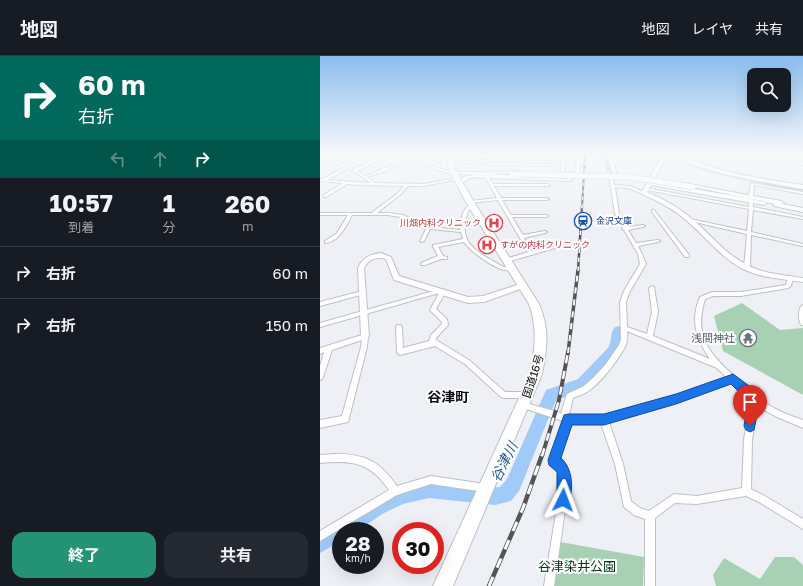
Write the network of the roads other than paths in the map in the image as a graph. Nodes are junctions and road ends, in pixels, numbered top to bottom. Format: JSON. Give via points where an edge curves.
{"nodes":[{"id":1,"x":321,"y":180,"type":"edge"},
{"id":2,"x":369,"y":180,"type":"edge"},
{"id":3,"x":449,"y":180,"type":"edge"},
{"id":4,"x":458,"y":180,"type":"edge"},
{"id":5,"x":489,"y":180,"type":"edge"},
{"id":6,"x":612,"y":180,"type":"edge"},
{"id":7,"x":624,"y":180,"type":"edge"},
{"id":8,"x":642,"y":180,"type":"edge"},
{"id":9,"x":764,"y":180,"type":"edge"},
{"id":10,"x":651,"y":181,"type":"junction"},
{"id":11,"x":346,"y":183,"type":"junction"},
{"id":12,"x":373,"y":183,"type":"junction"},
{"id":13,"x":407,"y":184,"type":"junction"},
{"id":14,"x":492,"y":185,"type":"junction"},
{"id":15,"x":548,"y":185,"type":"dead end"},
{"id":16,"x":613,"y":186,"type":"junction"},
{"id":17,"x":803,"y":187,"type":"edge"},
{"id":18,"x":693,"y":188,"type":"junction"},
{"id":19,"x":646,"y":191,"type":"junction"},
{"id":20,"x":402,"y":193,"type":"junction"},
{"id":21,"x":803,"y":193,"type":"edge"},
{"id":22,"x":325,"y":196,"type":"dead end"},
{"id":23,"x":406,"y":197,"type":"dead end"},
{"id":24,"x":499,"y":199,"type":"junction"},
{"id":25,"x":547,"y":199,"type":"dead end"},
{"id":26,"x":751,"y":199,"type":"junction"},
{"id":27,"x":781,"y":203,"type":"junction"},
{"id":28,"x":471,"y":204,"type":"junction"},
{"id":29,"x":773,"y":204,"type":"junction"},
{"id":30,"x":803,"y":208,"type":"edge"},
{"id":31,"x":750,"y":209,"type":"junction"},
{"id":32,"x":653,"y":211,"type":"dead end"},
{"id":33,"x":320,"y":214,"type":"edge"},
{"id":34,"x":351,"y":214,"type":"junction"},
{"id":35,"x":373,"y":214,"type":"junction"},
{"id":36,"x":510,"y":216,"type":"junction"},
{"id":37,"x":546,"y":216,"type":"dead end"},
{"id":38,"x":803,"y":218,"type":"edge"},
{"id":39,"x":690,"y":220,"type":"junction"},
{"id":40,"x":643,"y":226,"type":"dead end"},
{"id":41,"x":429,"y":228,"type":"junction"},
{"id":42,"x":624,"y":229,"type":"junction"},
{"id":43,"x":461,"y":231,"type":"junction"},
{"id":44,"x":545,"y":232,"type":"dead end"},
{"id":45,"x":749,"y":233,"type":"junction"},
{"id":46,"x":521,"y":237,"type":"junction"},
{"id":47,"x":465,"y":240,"type":"junction"},
{"id":48,"x":422,"y":241,"type":"dead end"},
{"id":49,"x":658,"y":241,"type":"dead end"},
{"id":50,"x":327,"y":242,"type":"dead end"},
{"id":51,"x":634,"y":245,"type":"junction"},
{"id":52,"x":803,"y":245,"type":"edge"},
{"id":53,"x":552,"y":247,"type":"dead end"},
{"id":54,"x":531,"y":254,"type":"junction"},
{"id":55,"x":687,"y":256,"type":"dead end"},
{"id":56,"x":423,"y":264,"type":"dead end"},
{"id":57,"x":510,"y":264,"type":"junction"},
{"id":58,"x":747,"y":268,"type":"junction"},
{"id":59,"x":790,"y":278,"type":"junction"},
{"id":60,"x":803,"y":280,"type":"edge"},
{"id":61,"x":523,"y":285,"type":"junction"},
{"id":62,"x":652,"y":288,"type":"dead end"},
{"id":63,"x":442,"y":291,"type":"junction"},
{"id":64,"x":362,"y":293,"type":"junction"},
{"id":65,"x":320,"y":304,"type":"edge"},
{"id":66,"x":803,"y":307,"type":"edge"},
{"id":67,"x":364,"y":313,"type":"junction"},
{"id":68,"x":803,"y":323,"type":"edge"},
{"id":69,"x":320,"y":325,"type":"edge"},
{"id":70,"x":399,"y":327,"type":"dead end"},
{"id":71,"x":624,"y":328,"type":"junction"},
{"id":72,"x":364,"y":336,"type":"junction"},
{"id":73,"x":650,"y":336,"type":"junction"},
{"id":74,"x":432,"y":344,"type":"junction"},
{"id":75,"x":329,"y":348,"type":"junction"},
{"id":76,"x":320,"y":351,"type":"edge"},
{"id":77,"x":717,"y":365,"type":"junction"},
{"id":78,"x":320,"y":377,"type":"edge"},
{"id":79,"x":733,"y":379,"type":"junction"},
{"id":80,"x":525,"y":400,"type":"junction"},
{"id":81,"x":754,"y":400,"type":"junction"},
{"id":82,"x":566,"y":419,"type":"junction"},
{"id":83,"x":604,"y":420,"type":"junction"},
{"id":84,"x":320,"y":424,"type":"edge"},
{"id":85,"x":803,"y":424,"type":"edge"},
{"id":86,"x":320,"y":459,"type":"edge"},
{"id":87,"x":395,"y":491,"type":"junction"},
{"id":88,"x":746,"y":492,"type":"junction"},
{"id":89,"x":484,"y":493,"type":"junction"},
{"id":90,"x":650,"y":516,"type":"junction"},
{"id":91,"x":803,"y":524,"type":"edge"},
{"id":92,"x":320,"y":536,"type":"edge"},
{"id":93,"x":443,"y":586,"type":"edge"},
{"id":94,"x":549,"y":586,"type":"edge"},
{"id":95,"x":650,"y":586,"type":"edge"}],
"edges":[{"from":1,"to":11,"type":"street"},
{"from":2,"to":12,"type":"street"},
{"from":3,"to":13,"type":"street","via":[[424,185]]},
{"from":4,"to":28,"type":"highway","name":"国道16号"},
{"from":5,"to":14,"type":"street"},
{"from":6,"to":16,"type":"street"},
{"from":7,"to":18,"type":"street","bridge":true},
{"from":8,"to":10,"type":"street"},
{"from":9,"to":17,"type":"street"},
{"from":10,"to":19,"type":"street"},
{"from":10,"to":26,"type":"street"},
{"from":11,"to":12,"type":"street"},
{"from":11,"to":22,"type":"street"},
{"from":12,"to":13,"type":"street"},
{"from":13,"to":20,"type":"street"},
{"from":14,"to":15,"type":"street"},
{"from":14,"to":24,"type":"street"},
{"from":16,"to":19,"type":"street"},
{"from":16,"to":42,"type":"street","via":[[615,210]]},
{"from":18,"to":27,"type":"street"},
{"from":18,"to":29,"type":"street"},
{"from":19,"to":31,"type":"street"},
{"from":19,"to":39,"type":"street"},
{"from":20,"to":23,"type":"street"},
{"from":20,"to":35,"type":"street"},
{"from":21,"to":26,"type":"street","via":[[752,184]]},
{"from":24,"to":25,"type":"street"},
{"from":24,"to":28,"type":"street"},
{"from":24,"to":36,"type":"street"},
{"from":26,"to":27,"type":"street"},
{"from":26,"to":29,"type":"street"},
{"from":26,"to":31,"type":"street"},
{"from":27,"to":30,"type":"street"},
{"from":28,"to":43,"type":"street","via":[[466,210]]},
{"from":28,"to":57,"type":"highway","name":"国道16号"},
{"from":29,"to":30,"type":"street"},
{"from":31,"to":38,"type":"street"},
{"from":31,"to":45,"type":"street"},
{"from":32,"to":55,"type":"street"},
{"from":33,"to":34,"type":"street"},
{"from":34,"to":35,"type":"street"},
{"from":34,"to":50,"type":"street","via":[[339,234]]},
{"from":35,"to":41,"type":"street","via":[[401,216]]},
{"from":36,"to":37,"type":"street"},
{"from":36,"to":46,"type":"street"},
{"from":39,"to":45,"type":"street"},
{"from":39,"to":58,"type":"street","via":[[711,244]]},
{"from":40,"to":42,"type":"street"},
{"from":41,"to":43,"type":"street"},
{"from":41,"to":48,"type":"street"},
{"from":42,"to":51,"type":"street"},
{"from":43,"to":47,"type":"street"},
{"from":44,"to":46,"type":"street"},
{"from":45,"to":52,"type":"street"},
{"from":45,"to":58,"type":"street"},
{"from":46,"to":54,"type":"street"},
{"from":47,"to":56,"type":"street","via":[[435,246],[443,257]]},
{"from":47,"to":57,"type":"street","via":[[471,250],[504,269]]},
{"from":49,"to":51,"type":"street"},
{"from":51,"to":71,"type":"street","via":[[640,254],[642,264],[626,291],[623,302]]},
{"from":53,"to":54,"type":"street"},
{"from":54,"to":57,"type":"street"},
{"from":57,"to":61,"type":"highway","name":"国道16号"},
{"from":58,"to":59,"type":"street"},
{"from":59,"to":60,"type":"street"},
{"from":59,"to":77,"type":"street","via":[[788,286],[740,294],[712,292],[702,298],[697,315],[699,332],[703,344]]},
{"from":61,"to":63,"type":"street","via":[[484,299],[468,300]]},
{"from":61,"to":80,"type":"highway","name":"国道16号","via":[[537,310],[542,336],[539,361]]},
{"from":62,"to":73,"type":"street","via":[[654,312]]},
{"from":63,"to":64,"type":"street","via":[[396,278],[391,260],[382,255],[369,258],[362,264]]},
{"from":63,"to":67,"type":"street"},
{"from":63,"to":74,"type":"street","via":[[434,310],[445,321],[445,325],[433,337]]},
{"from":64,"to":65,"type":"street"},
{"from":64,"to":67,"type":"street"},
{"from":66,"to":68,"type":"street","via":[[800,313]]},
{"from":67,"to":69,"type":"street"},
{"from":67,"to":72,"type":"street"},
{"from":70,"to":74,"type":"street","via":[[400,352]]},
{"from":71,"to":73,"type":"street"},
{"from":71,"to":82,"type":"street","via":[[624,340],[619,353],[590,386],[570,396]]},
{"from":72,"to":75,"type":"street"},
{"from":72,"to":84,"type":"street","via":[[364,347],[345,419]]},
{"from":73,"to":77,"type":"street"},
{"from":74,"to":80,"type":"street","via":[[436,343],[468,362],[504,396]]},
{"from":75,"to":76,"type":"street"},
{"from":75,"to":78,"type":"street"},
{"from":77,"to":79,"type":"street"},
{"from":79,"to":81,"type":"street","via":[[745,388]]},
{"from":79,"to":83,"type":"street"},
{"from":80,"to":82,"type":"street","via":[[540,411]]},
{"from":80,"to":89,"type":"highway","name":"国道16号"},
{"from":81,"to":85,"type":"street"},
{"from":81,"to":88,"type":"street","via":[[748,440]]},
{"from":82,"to":83,"type":"street"},
{"from":82,"to":94,"type":"street","via":[[554,460],[563,469],[565,483]]},
{"from":83,"to":90,"type":"street","via":[[619,464],[627,504],[636,512]]},
{"from":86,"to":87,"type":"street","via":[[340,457],[368,464],[378,470]]},
{"from":87,"to":89,"type":"street","via":[[431,480]]},
{"from":87,"to":92,"type":"street"},
{"from":88,"to":90,"type":"street","via":[[696,500],[674,498]]},
{"from":88,"to":91,"type":"street"},
{"from":89,"to":93,"type":"highway","name":"国道16号"},
{"from":90,"to":95,"type":"street"}]}
